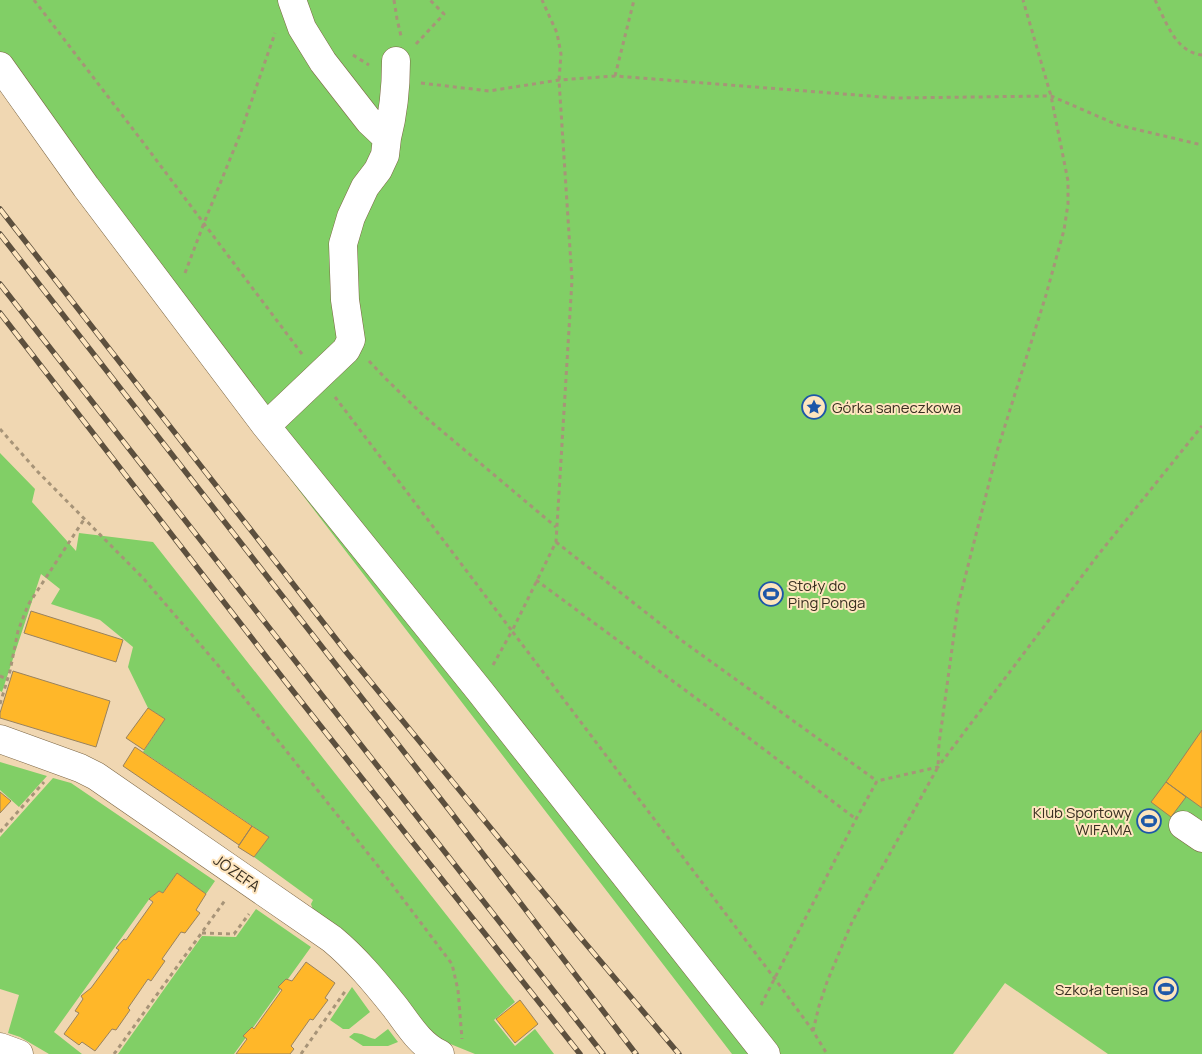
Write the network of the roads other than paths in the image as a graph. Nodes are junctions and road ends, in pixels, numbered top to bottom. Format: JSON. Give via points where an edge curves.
{"nodes":[{"id":1,"x":292,"y":0,"type":"edge"},
{"id":2,"x":0,"y":66,"type":"edge"},
{"id":3,"x":396,"y":71,"type":"road end"},
{"id":4,"x":387,"y":138,"type":"junction"},
{"id":5,"x":266,"y":426,"type":"junction"},
{"id":6,"x":0,"y":739,"type":"edge"},
{"id":7,"x":0,"y":1047,"type":"edge"},
{"id":8,"x":19,"y":1054,"type":"edge"},
{"id":9,"x":438,"y":1054,"type":"edge"},
{"id":10,"x":766,"y":1054,"type":"edge"}],
"edges":[{"from":1,"to":4,"type":"street","via":[[302,28],[323,62],[368,121]]},
{"from":2,"to":5,"type":"street","via":[[86,187]]},
{"from":3,"to":4,"type":"street","via":[[393,113]]},
{"from":4,"to":5,"type":"street","via":[[385,155],[365,187],[343,244],[350,340],[346,350]]},
{"from":5,"to":10,"type":"street"},
{"from":6,"to":9,"type":"street","name":"JÓZEFA","via":[[96,776],[332,939],[364,968],[420,1039]]},
{"from":7,"to":8,"type":"street"}]}
